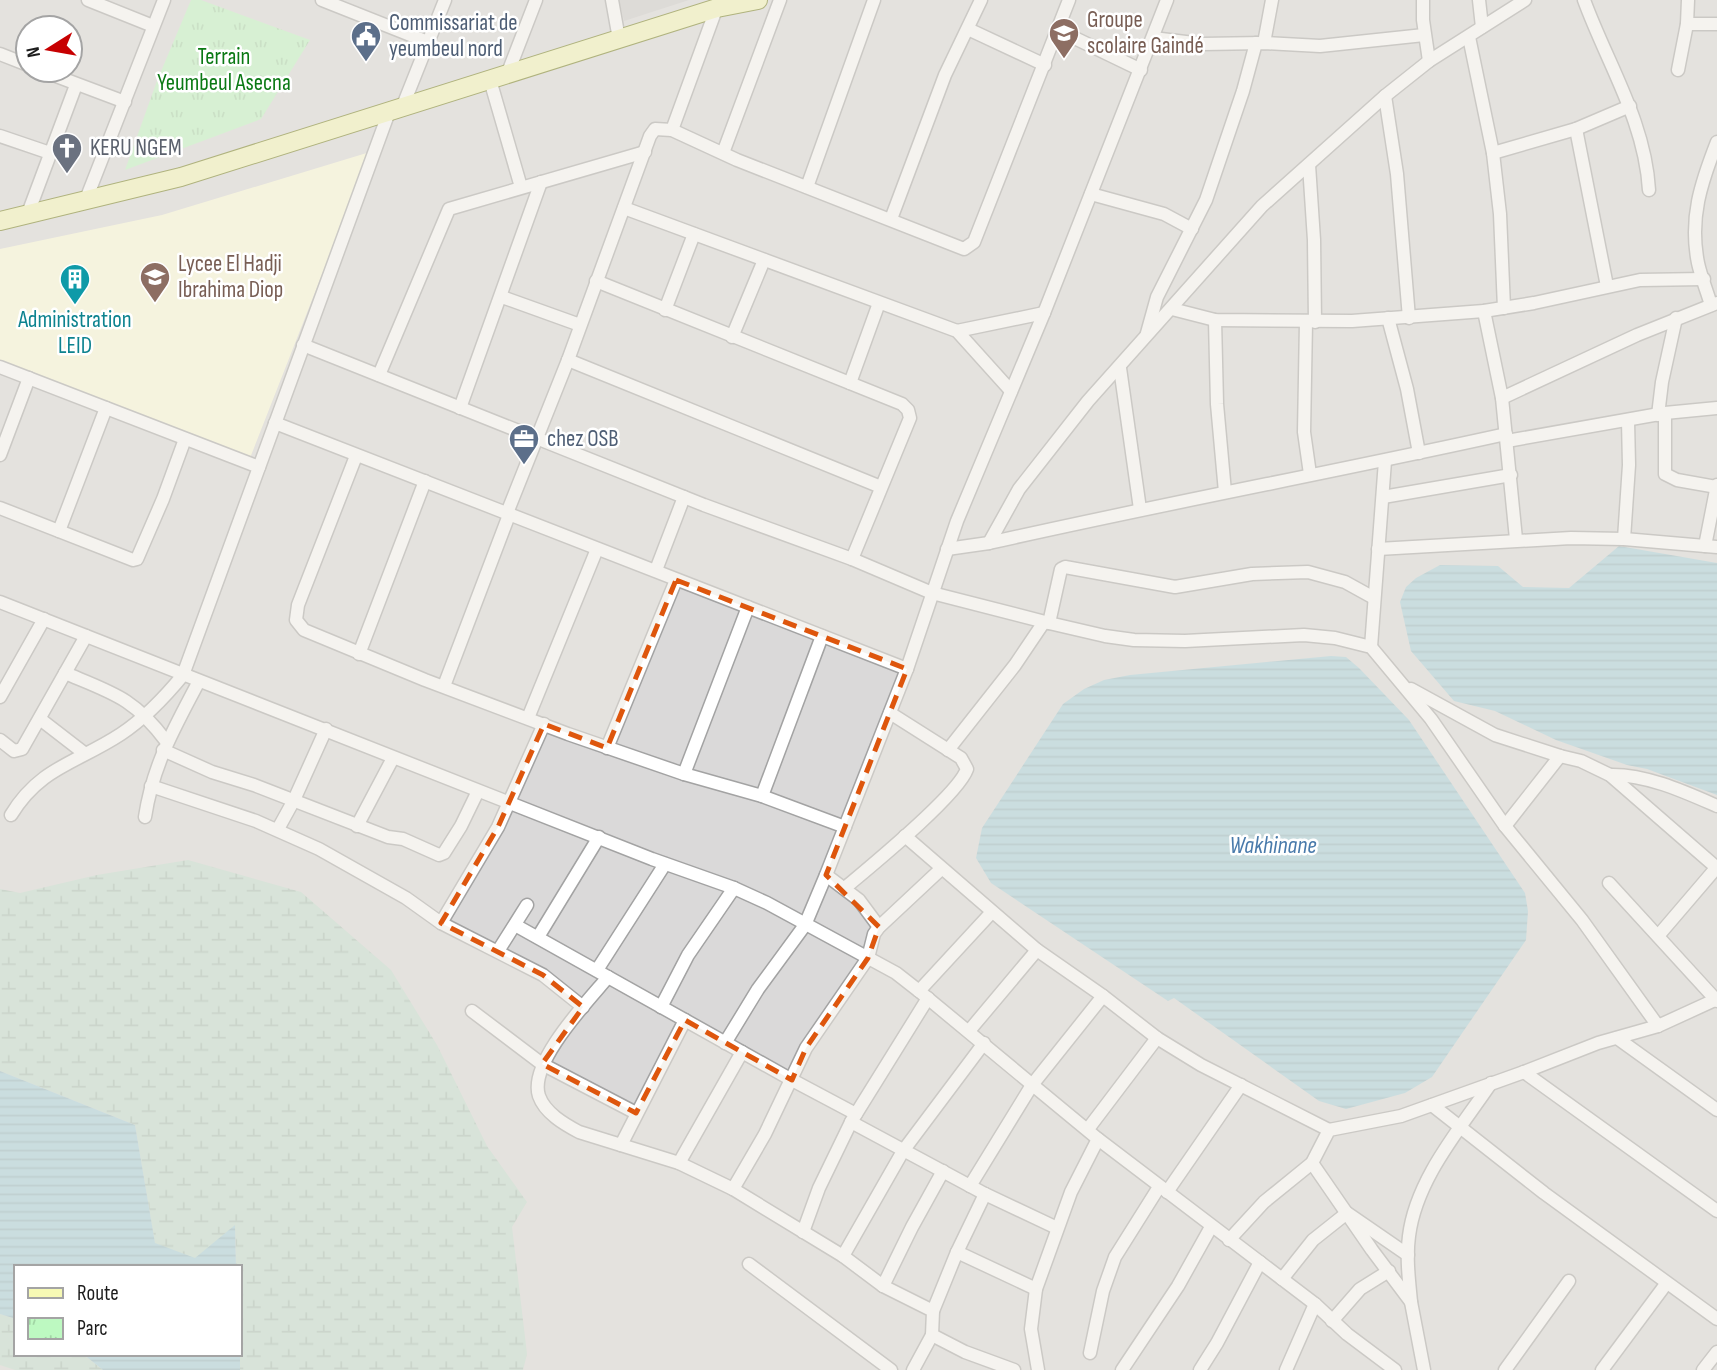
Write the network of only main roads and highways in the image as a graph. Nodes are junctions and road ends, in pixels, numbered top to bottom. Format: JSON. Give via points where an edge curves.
{"nodes":[{"id":1,"x":758,"y":0,"type":"edge"},
{"id":2,"x":718,"y":4,"type":"edge"},
{"id":3,"x":0,"y":221,"type":"edge"}],
"edges":[{"from":1,"to":2,"type":"main road"},
{"from":2,"to":3,"type":"main road","via":[[181,177]]}]}
